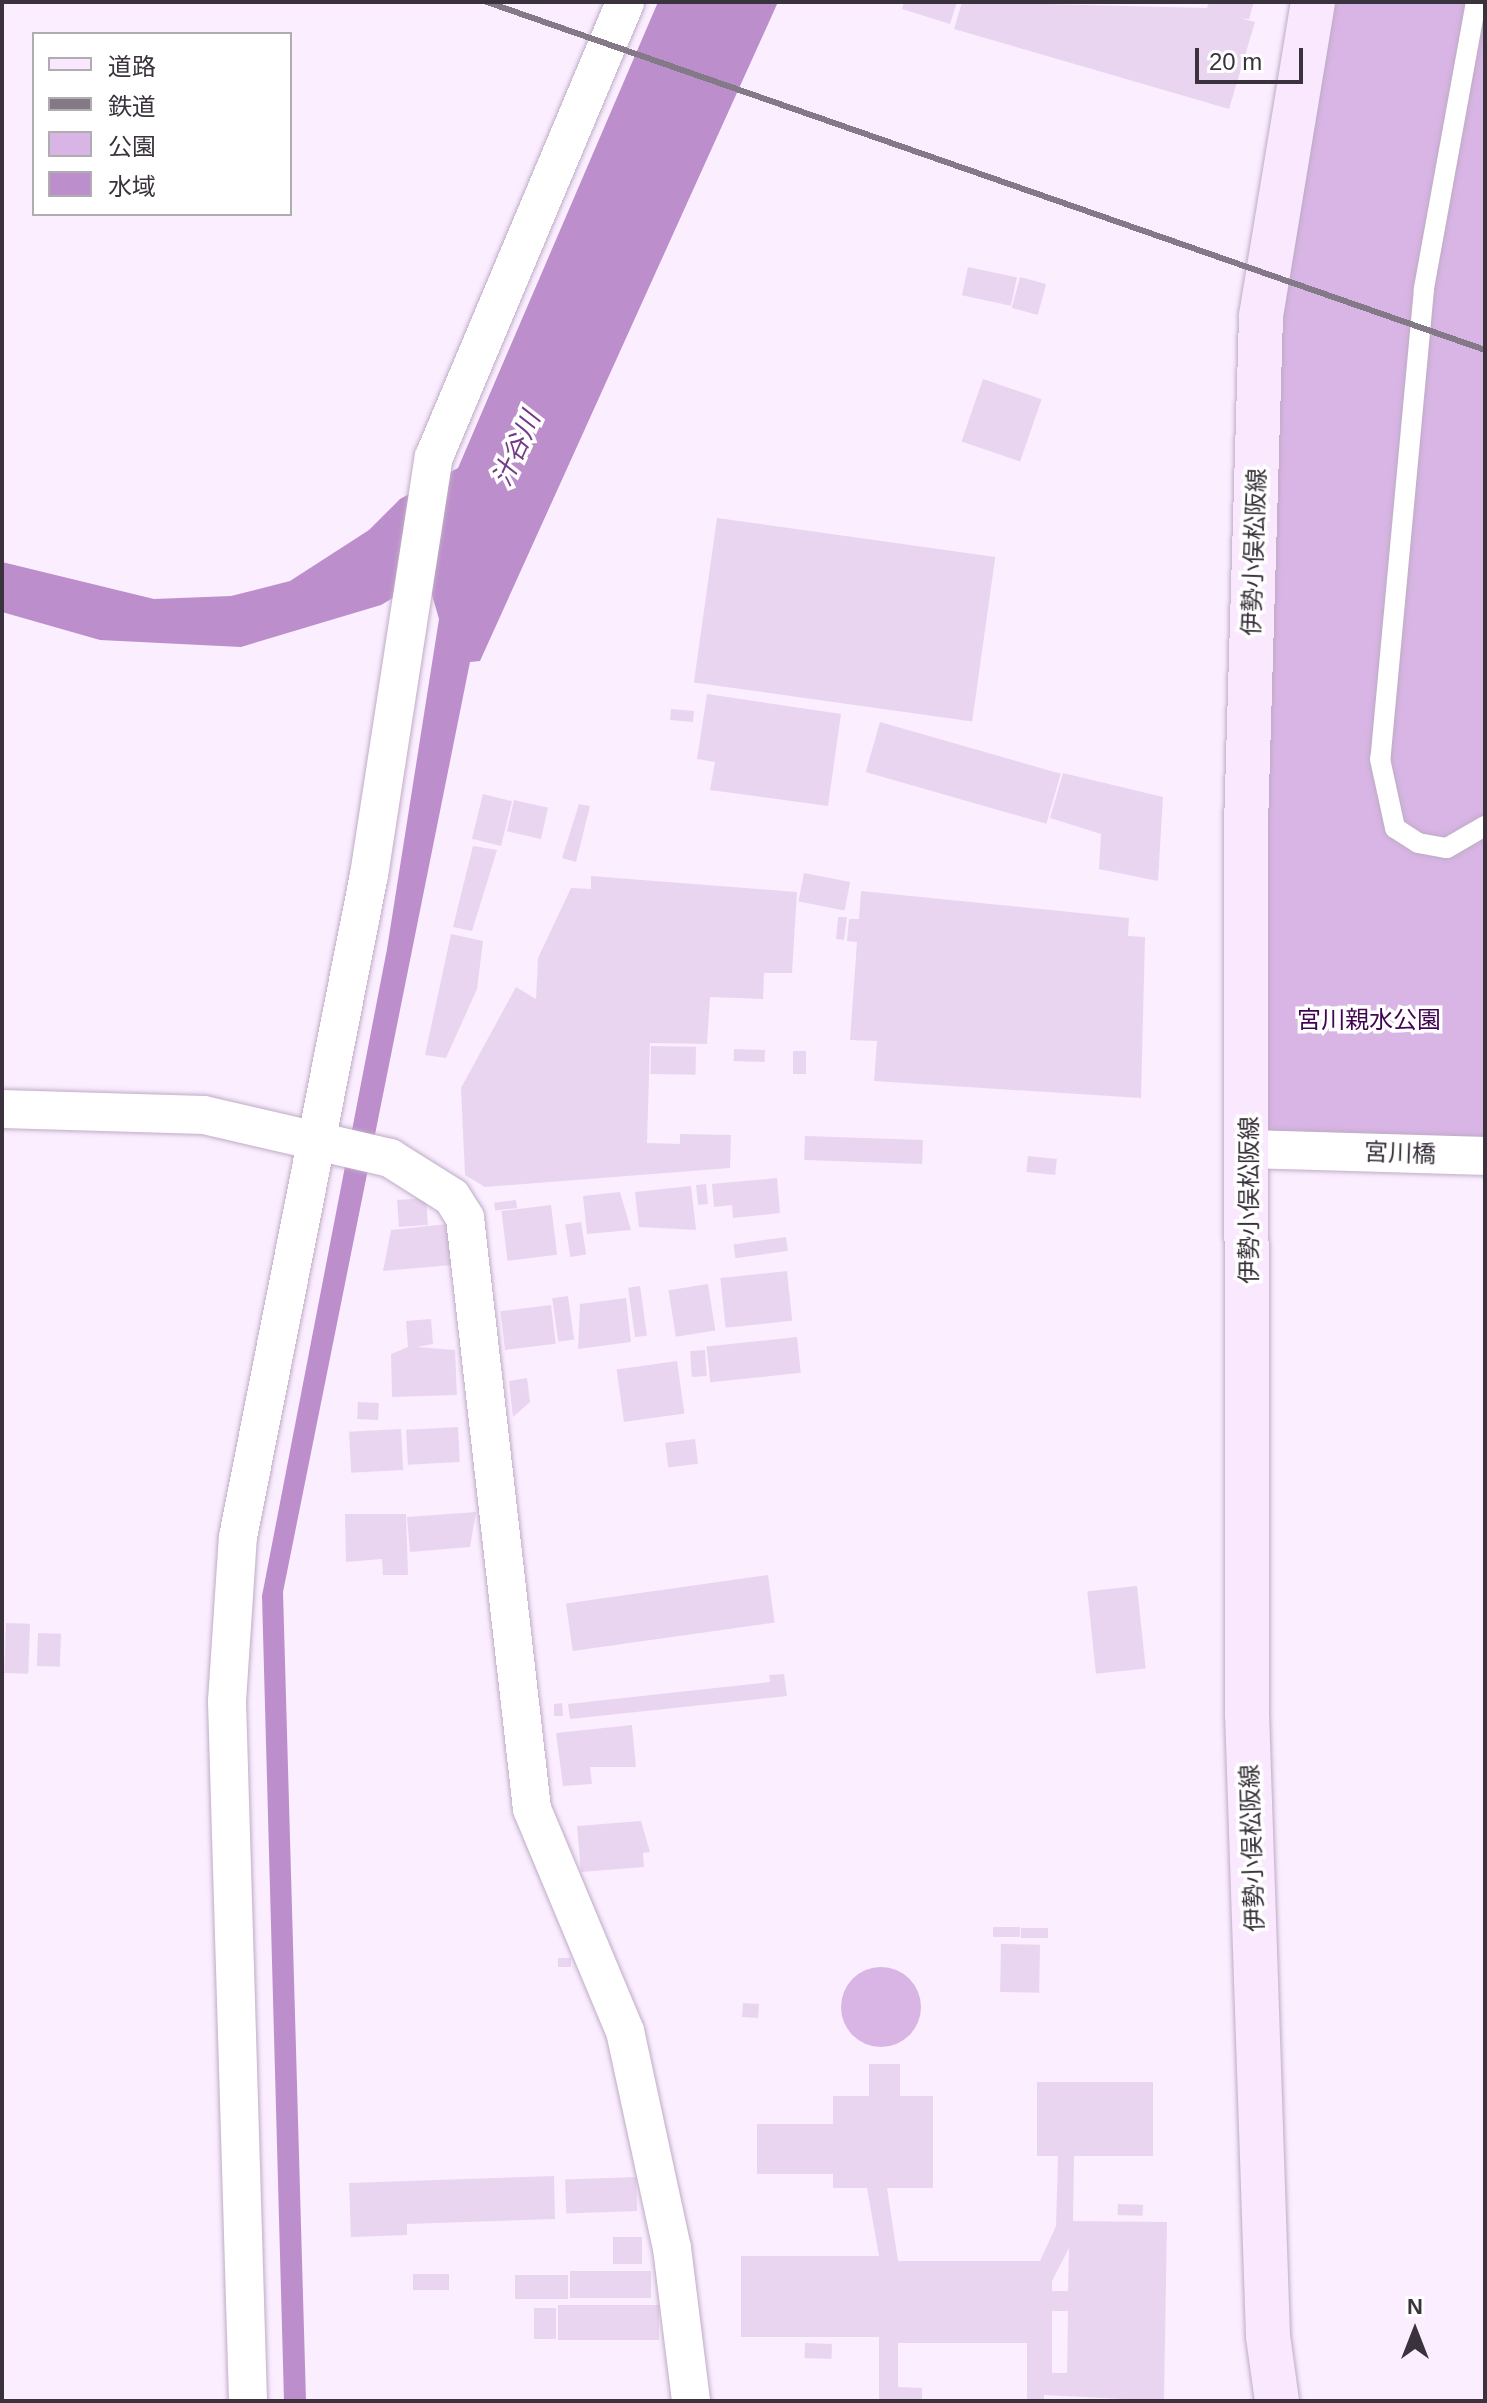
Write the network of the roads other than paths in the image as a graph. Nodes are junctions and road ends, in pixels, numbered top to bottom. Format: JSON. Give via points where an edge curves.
{"nodes":[{"id":1,"x":625,"y":2,"type":"edge"},
{"id":2,"x":1313,"y":2,"type":"edge"},
{"id":3,"x":1476,"y":2,"type":"edge"},
{"id":4,"x":1485,"y":826,"type":"edge"},
{"id":5,"x":2,"y":1109,"type":"edge"},
{"id":6,"x":317,"y":1144,"type":"junction"},
{"id":7,"x":1250,"y":1149,"type":"junction"},
{"id":8,"x":1485,"y":1156,"type":"edge"},
{"id":9,"x":248,"y":2401,"type":"edge"},
{"id":10,"x":691,"y":2401,"type":"edge"},
{"id":11,"x":1277,"y":2401,"type":"edge"}],
"edges":[{"from":1,"to":6,"type":"street","via":[[434,457],[407,603],[369,875]]},
{"from":2,"to":7,"type":"main road","name":"伊勢小俣松阪線","via":[[1261,316],[1246,825]]},
{"from":3,"to":4,"type":"lane","via":[[1424,289],[1380,759],[1395,828],[1418,843],[1447,848]]},
{"from":5,"to":6,"type":"street","via":[[204,1115]]},
{"from":6,"to":9,"type":"street","via":[[230,1606]]},
{"from":6,"to":10,"type":"street","via":[[390,1158],[452,1197],[465,1218],[532,1809],[625,2031],[672,2248]]},
{"from":7,"to":8,"type":"street","name":"宮川橋"},
{"from":7,"to":11,"type":"main road","name":"伊勢小俣松阪線","via":[[1247,1714],[1268,2336]]}]}
